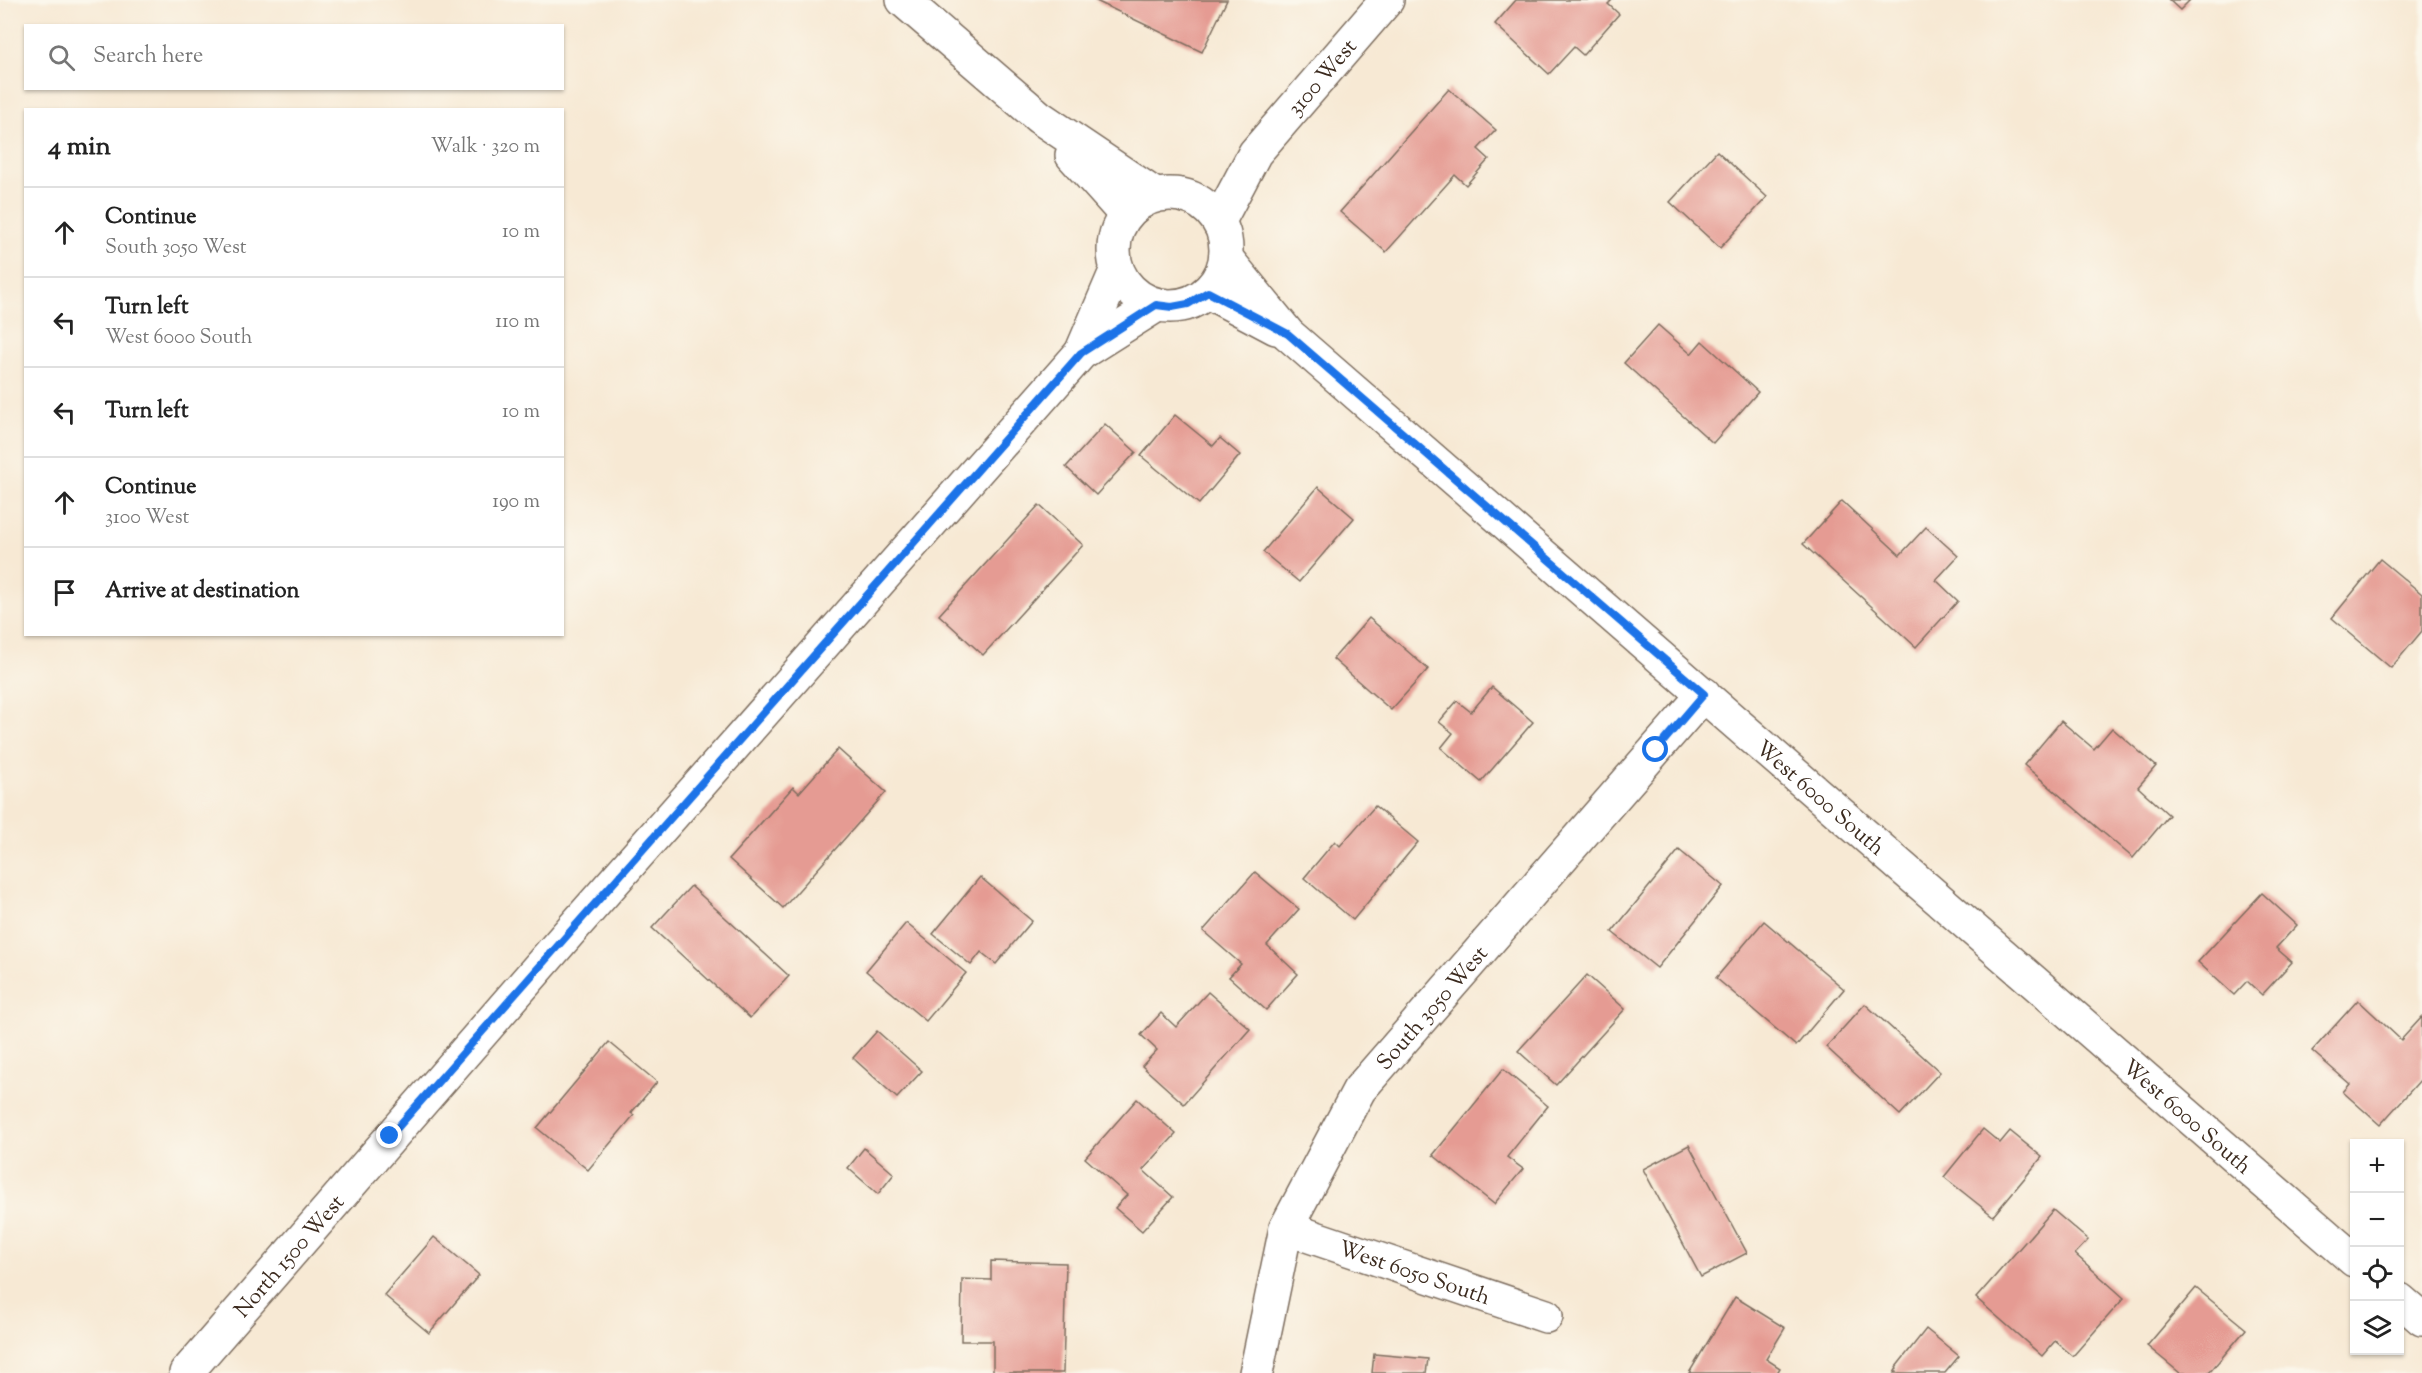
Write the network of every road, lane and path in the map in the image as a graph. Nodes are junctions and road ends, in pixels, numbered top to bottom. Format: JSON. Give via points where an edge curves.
{"nodes":[{"id":1,"x":903,"y":0,"type":"edge"},
{"id":2,"x":1387,"y":0,"type":"edge"},
{"id":3,"x":1039,"y":117,"type":"junction"},
{"id":4,"x":1255,"y":153,"type":"junction"},
{"id":5,"x":1155,"y":195,"type":"junction"},
{"id":6,"x":1191,"y":198,"type":"junction"},
{"id":7,"x":1125,"y":214,"type":"junction"},
{"id":8,"x":1219,"y":221,"type":"junction"},
{"id":9,"x":1226,"y":258,"type":"junction"},
{"id":10,"x":1117,"y":269,"type":"junction"},
{"id":11,"x":1208,"y":292,"type":"junction"},
{"id":12,"x":1156,"y":305,"type":"junction"},
{"id":13,"x":1288,"y":334,"type":"junction"},
{"id":14,"x":1081,"y":353,"type":"junction"},
{"id":15,"x":1704,"y":694,"type":"junction"},
{"id":16,"x":1286,"y":1228,"type":"junction"},
{"id":17,"x":2350,"y":1256,"type":"edge"},
{"id":18,"x":2401,"y":1301,"type":"edge"},
{"id":19,"x":1546,"y":1316,"type":"dead end"},
{"id":20,"x":2422,"y":1319,"type":"edge"},
{"id":21,"x":186,"y":1373,"type":"edge"},
{"id":22,"x":1256,"y":1373,"type":"edge"}],
"edges":[{"from":1,"to":3,"type":"street"},
{"from":2,"to":4,"type":"street","name":"3100 West"},
{"from":3,"to":5,"type":"street"},
{"from":3,"to":7,"type":"street"},
{"from":4,"to":6,"type":"street","name":"3100 West"},
{"from":4,"to":8,"type":"street","name":"3100 West"},
{"from":5,"to":6,"type":"street"},
{"from":5,"to":7,"type":"street"},
{"from":6,"to":8,"type":"street"},
{"from":7,"to":10,"type":"street","via":[[1113,246]]},
{"from":8,"to":9,"type":"street","via":[[1226,239]]},
{"from":9,"to":11,"type":"street","via":[[1222,273]]},
{"from":9,"to":13,"type":"street","name":"West 6000 South"},
{"from":10,"to":12,"type":"street","via":[[1130,291]]},
{"from":10,"to":14,"type":"street"},
{"from":11,"to":12,"type":"street","via":[[1188,304]]},
{"from":11,"to":13,"type":"street","name":"West 6000 South"},
{"from":12,"to":14,"type":"street"},
{"from":13,"to":15,"type":"street","name":"West 6000 South"},
{"from":14,"to":21,"type":"street","name":"North 1500 West"},
{"from":15,"to":16,"type":"street","name":"South 3050 West","via":[[1359,1090]]},
{"from":15,"to":17,"type":"street","name":"West 6000 South"},
{"from":16,"to":19,"type":"street","name":"West 6050 South"},
{"from":16,"to":22,"type":"street","name":"South 3050 West"},
{"from":18,"to":20,"type":"street"}]}
